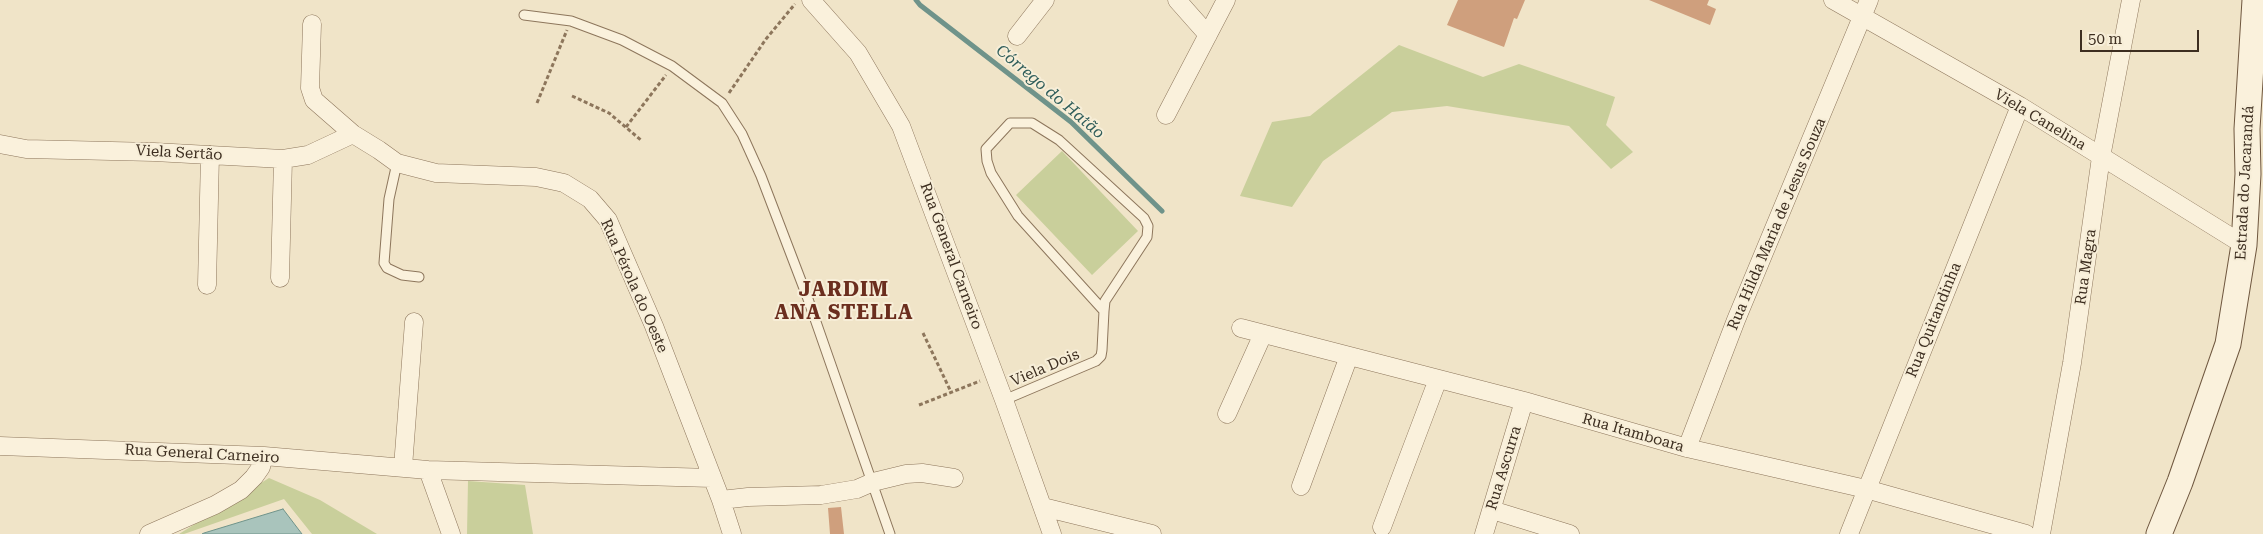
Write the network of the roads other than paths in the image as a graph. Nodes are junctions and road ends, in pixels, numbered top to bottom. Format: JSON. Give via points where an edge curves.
{"nodes":[{"id":1,"x":811,"y":0,"type":"edge"},
{"id":2,"x":1045,"y":0,"type":"edge"},
{"id":3,"x":1177,"y":0,"type":"edge"},
{"id":4,"x":1226,"y":0,"type":"edge"},
{"id":5,"x":1833,"y":0,"type":"edge"},
{"id":6,"x":2131,"y":0,"type":"edge"},
{"id":7,"x":2255,"y":0,"type":"edge"},
{"id":8,"x":1866,"y":8,"type":"edge"},
{"id":9,"x":524,"y":15,"type":"dead end"},
{"id":10,"x":312,"y":24,"type":"dead end"},
{"id":11,"x":1208,"y":35,"type":"junction"},
{"id":12,"x":1017,"y":36,"type":"dead end"},
{"id":13,"x":2020,"y":106,"type":"junction"},
{"id":14,"x":1166,"y":115,"type":"dead end"},
{"id":15,"x":2255,"y":132,"type":"edge"},
{"id":16,"x":352,"y":134,"type":"junction"},
{"id":17,"x":0,"y":144,"type":"edge"},
{"id":18,"x":210,"y":155,"type":"junction"},
{"id":19,"x":2101,"y":157,"type":"junction"},
{"id":20,"x":283,"y":158,"type":"junction"},
{"id":21,"x":397,"y":163,"type":"junction"},
{"id":22,"x":2244,"y":245,"type":"junction"},
{"id":23,"x":419,"y":277,"type":"dead end"},
{"id":24,"x":280,"y":278,"type":"dead end"},
{"id":25,"x":208,"y":285,"type":"dead end"},
{"id":26,"x":1104,"y":311,"type":"junction"},
{"id":27,"x":414,"y":322,"type":"dead end"},
{"id":28,"x":1241,"y":328,"type":"dead end"},
{"id":29,"x":1263,"y":334,"type":"junction"},
{"id":30,"x":1350,"y":356,"type":"junction"},
{"id":31,"x":1438,"y":379,"type":"junction"},
{"id":32,"x":1004,"y":400,"type":"junction"},
{"id":33,"x":1524,"y":401,"type":"junction"},
{"id":34,"x":1227,"y":414,"type":"dead end"},
{"id":35,"x":0,"y":446,"type":"edge"},
{"id":36,"x":1687,"y":448,"type":"junction"},
{"id":37,"x":264,"y":456,"type":"junction"},
{"id":38,"x":403,"y":467,"type":"junction"},
{"id":39,"x":428,"y":470,"type":"junction"},
{"id":40,"x":712,"y":478,"type":"junction"},
{"id":41,"x":954,"y":478,"type":"dead end"},
{"id":42,"x":873,"y":482,"type":"junction"},
{"id":43,"x":1301,"y":486,"type":"dead end"},
{"id":44,"x":1866,"y":489,"type":"junction"},
{"id":45,"x":721,"y":500,"type":"junction"},
{"id":46,"x":1043,"y":507,"type":"junction"},
{"id":47,"x":1492,"y":510,"type":"junction"},
{"id":48,"x":1382,"y":527,"type":"dead end"},
{"id":49,"x":149,"y":534,"type":"edge"},
{"id":50,"x":451,"y":534,"type":"edge"},
{"id":51,"x":732,"y":534,"type":"edge"},
{"id":52,"x":890,"y":534,"type":"edge"},
{"id":53,"x":1052,"y":534,"type":"edge"},
{"id":54,"x":1152,"y":534,"type":"edge"},
{"id":55,"x":1484,"y":534,"type":"edge"},
{"id":56,"x":1570,"y":534,"type":"edge"},
{"id":57,"x":1849,"y":534,"type":"edge"},
{"id":58,"x":2026,"y":534,"type":"edge"},
{"id":59,"x":2041,"y":534,"type":"edge"},
{"id":60,"x":2159,"y":534,"type":"edge"}],
"edges":[{"from":1,"to":32,"type":"street","name":"Rua General Carneiro","via":[[858,53],[901,126]]},
{"from":2,"to":12,"type":"street"},
{"from":3,"to":11,"type":"street"},
{"from":4,"to":11,"type":"street"},
{"from":5,"to":8,"type":"street","name":"Viela Canelina"},
{"from":6,"to":19,"type":"street","name":"Rua Magra"},
{"from":7,"to":15,"type":"main road","name":"Estrada do Jacarandá"},
{"from":8,"to":13,"type":"street","name":"Viela Canelina"},
{"from":8,"to":36,"type":"street","name":"Rua Hilda Maria de Jesus Souza","via":[[1736,320]]},
{"from":9,"to":42,"type":"lane","via":[[571,20],[622,40],[672,66],[722,103],[742,134],[761,176]]},
{"from":10,"to":16,"type":"street","via":[[310,88],[314,100]]},
{"from":11,"to":14,"type":"street"},
{"from":13,"to":19,"type":"street","name":"Viela Canelina"},
{"from":13,"to":44,"type":"street","name":"Rua Quitandinha"},
{"from":15,"to":22,"type":"main road","name":"Estrada do Jacarandá","via":[[2248,174]]},
{"from":16,"to":20,"type":"street","name":"Viela Sertão","via":[[308,155]]},
{"from":16,"to":21,"type":"street"},
{"from":17,"to":18,"type":"street","name":"Viela Sertão","via":[[26,149]]},
{"from":18,"to":20,"type":"street","name":"Viela Sertão"},
{"from":18,"to":25,"type":"street"},
{"from":19,"to":22,"type":"street","name":"Viela Canelina"},
{"from":19,"to":59,"type":"street","name":"Rua Magra","via":[[2072,363]]},
{"from":20,"to":24,"type":"street"},
{"from":21,"to":23,"type":"lane","via":[[389,199],[384,263],[402,275]]},
{"from":21,"to":40,"type":"street","name":"Rua Pérola do Oeste","via":[[436,173],[536,176],[564,183],[590,199],[608,220],[627,263]]},
{"from":22,"to":60,"type":"main road","name":"Estrada do Jacarandá","via":[[2228,344]]},
{"from":26,"to":26,"type":"lane","via":[[1018,216],[991,173],[986,148],[1010,124],[1032,123],[1059,140],[1144,218],[1148,226],[1147,237],[1105,301]]},
{"from":26,"to":32,"type":"lane","name":"Viela Dois","via":[[1102,350],[1096,361]]},
{"from":27,"to":38,"type":"street"},
{"from":28,"to":29,"type":"street","name":"Rua Itamboara"},
{"from":29,"to":30,"type":"street","name":"Rua Itamboara"},
{"from":29,"to":34,"type":"street"},
{"from":30,"to":31,"type":"street","name":"Rua Itamboara"},
{"from":30,"to":43,"type":"street"},
{"from":31,"to":33,"type":"street","name":"Rua Itamboara"},
{"from":31,"to":48,"type":"street"},
{"from":32,"to":46,"type":"street","name":"Rua General Carneiro"},
{"from":33,"to":36,"type":"street","name":"Rua Itamboara"},
{"from":33,"to":47,"type":"street","name":"Rua Ascurra"},
{"from":35,"to":37,"type":"street","name":"Rua General Carneiro"},
{"from":36,"to":44,"type":"street","name":"Rua Itamboara"},
{"from":37,"to":38,"type":"street","name":"Rua General Carneiro"},
{"from":37,"to":49,"type":"street","via":[[261,467],[241,490]]},
{"from":38,"to":39,"type":"street","name":"Rua General Carneiro"},
{"from":39,"to":40,"type":"street","name":"Rua General Carneiro"},
{"from":39,"to":50,"type":"street"},
{"from":40,"to":45,"type":"street","name":"Rua Pérola do Oeste"},
{"from":41,"to":42,"type":"street","via":[[906,474]]},
{"from":42,"to":45,"type":"street","via":[[857,489],[821,495]]},
{"from":42,"to":52,"type":"lane"},
{"from":44,"to":57,"type":"street","name":"Rua Quitandinha"},
{"from":44,"to":58,"type":"street","name":"Rua Itamboara"},
{"from":45,"to":51,"type":"street","name":"Rua Pérola do Oeste"},
{"from":46,"to":53,"type":"street","name":"Rua General Carneiro"},
{"from":46,"to":54,"type":"street"},
{"from":47,"to":55,"type":"street","name":"Rua Ascurra"},
{"from":47,"to":56,"type":"street"}]}
